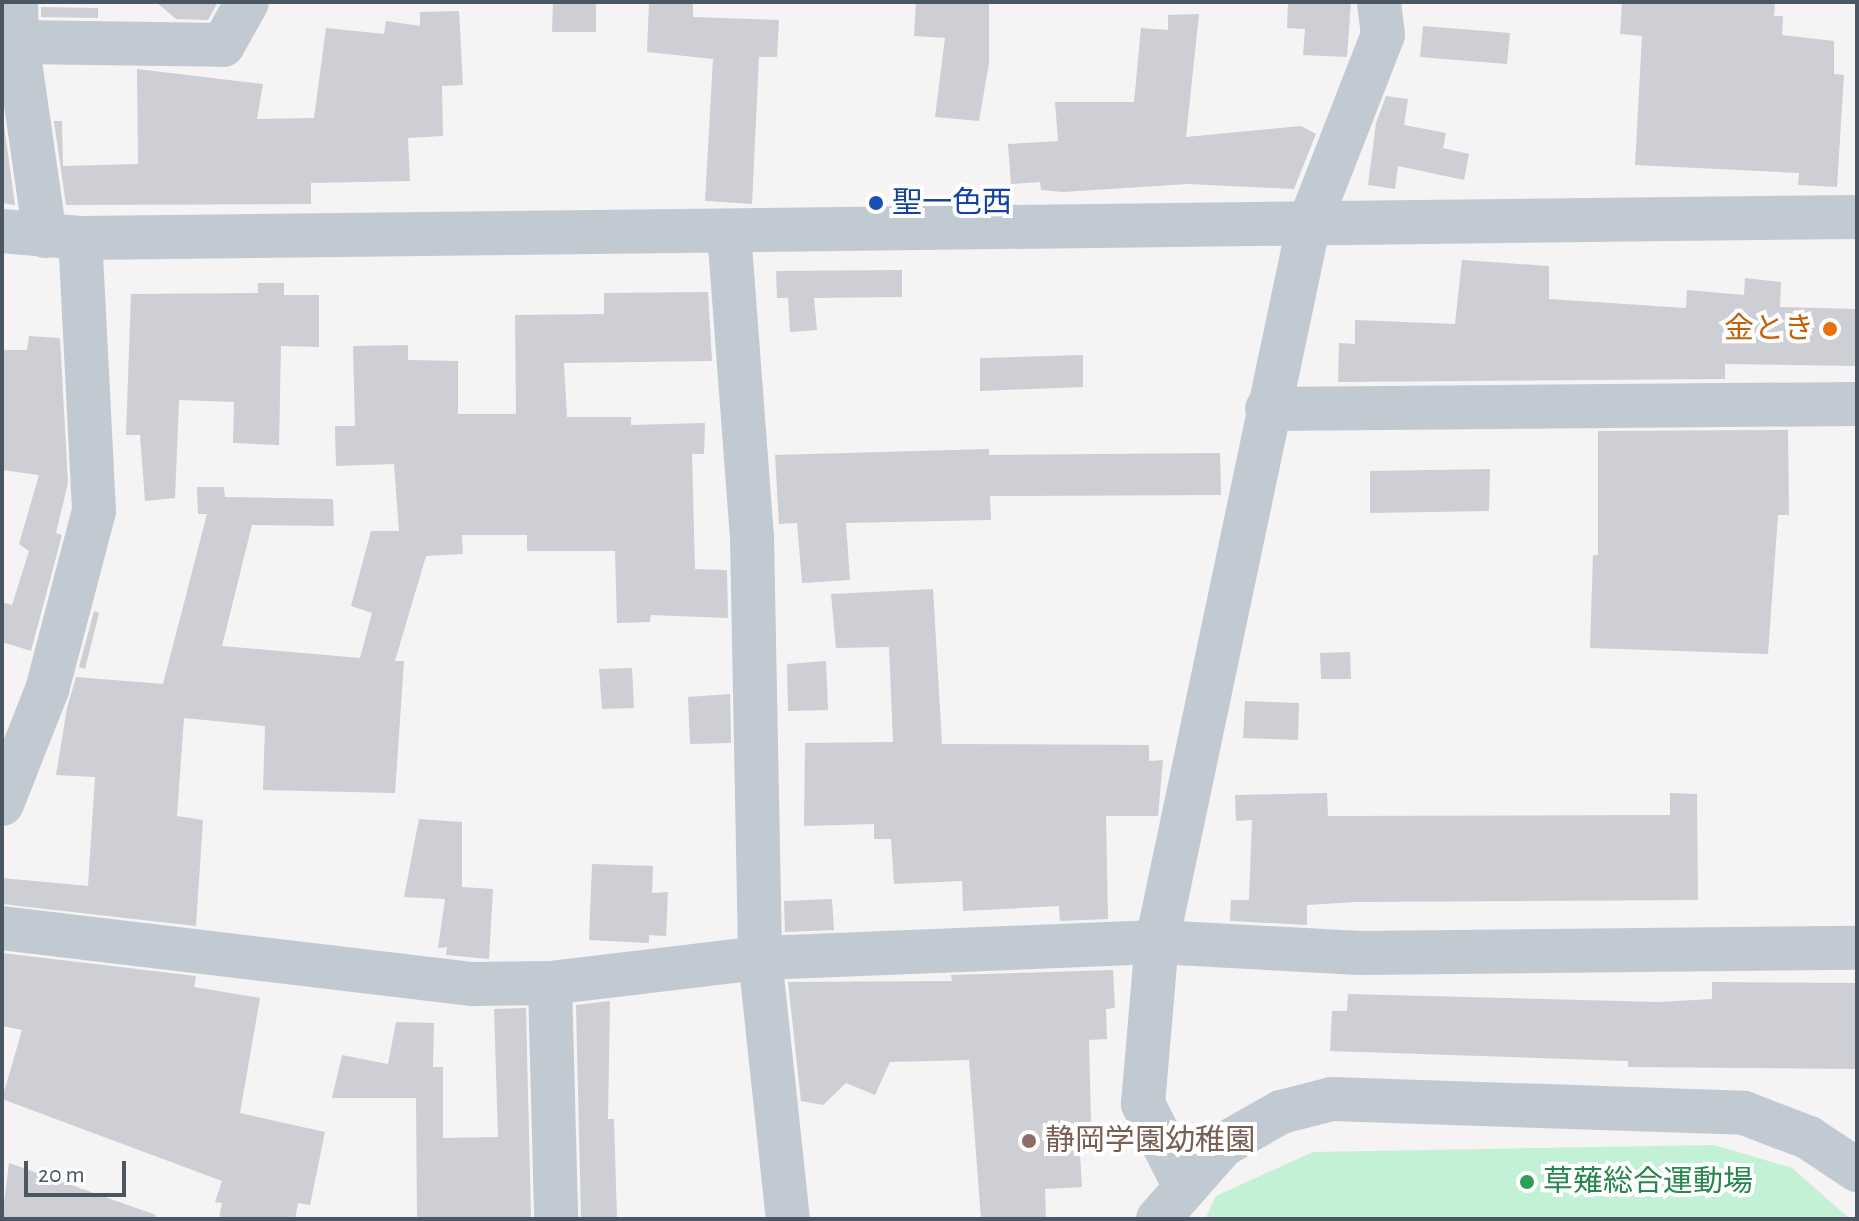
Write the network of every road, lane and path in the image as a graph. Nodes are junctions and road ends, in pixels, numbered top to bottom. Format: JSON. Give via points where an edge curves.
{"nodes":[{"id":1,"x":247,"y":2,"type":"edge"},
{"id":2,"x":1379,"y":2,"type":"edge"},
{"id":3,"x":17,"y":22,"type":"edge"},
{"id":4,"x":1857,"y":217,"type":"edge"},
{"id":5,"x":1308,"y":227,"type":"junction"},
{"id":6,"x":2,"y":231,"type":"edge"},
{"id":7,"x":729,"y":232,"type":"junction"},
{"id":8,"x":63,"y":237,"type":"junction"},
{"id":9,"x":1857,"y":404,"type":"edge"},
{"id":10,"x":1267,"y":409,"type":"junction"},
{"id":11,"x":2,"y":804,"type":"edge"},
{"id":12,"x":2,"y":928,"type":"edge"},
{"id":13,"x":1157,"y":942,"type":"junction"},
{"id":14,"x":1857,"y":948,"type":"edge"},
{"id":15,"x":760,"y":958,"type":"junction"},
{"id":16,"x":550,"y":983,"type":"junction"},
{"id":17,"x":1857,"y":1170,"type":"edge"},
{"id":18,"x":1184,"y":1185,"type":"junction"},
{"id":19,"x":556,"y":1219,"type":"edge"},
{"id":20,"x":788,"y":1219,"type":"edge"},
{"id":21,"x":1158,"y":1219,"type":"edge"}],
"edges":[{"from":1,"to":3,"type":"street","via":[[223,45]]},
{"from":2,"to":5,"type":"street","via":[[1383,35]]},
{"from":3,"to":8,"type":"street"},
{"from":4,"to":5,"type":"street"},
{"from":5,"to":7,"type":"street"},
{"from":5,"to":10,"type":"street"},
{"from":6,"to":8,"type":"street"},
{"from":7,"to":8,"type":"street"},
{"from":7,"to":15,"type":"street","via":[[752,536]]},
{"from":8,"to":11,"type":"street","via":[[94,511],[47,690]]},
{"from":9,"to":10,"type":"street"},
{"from":10,"to":13,"type":"street"},
{"from":12,"to":16,"type":"street","via":[[475,984]]},
{"from":13,"to":14,"type":"street","via":[[1360,953]]},
{"from":13,"to":15,"type":"street"},
{"from":13,"to":18,"type":"street","via":[[1143,1104]]},
{"from":15,"to":16,"type":"street"},
{"from":15,"to":20,"type":"street"},
{"from":16,"to":19,"type":"street"},
{"from":17,"to":18,"type":"street","via":[[1809,1138],[1744,1113],[1332,1099],[1281,1112],[1223,1145]]},
{"from":18,"to":21,"type":"street"}]}
